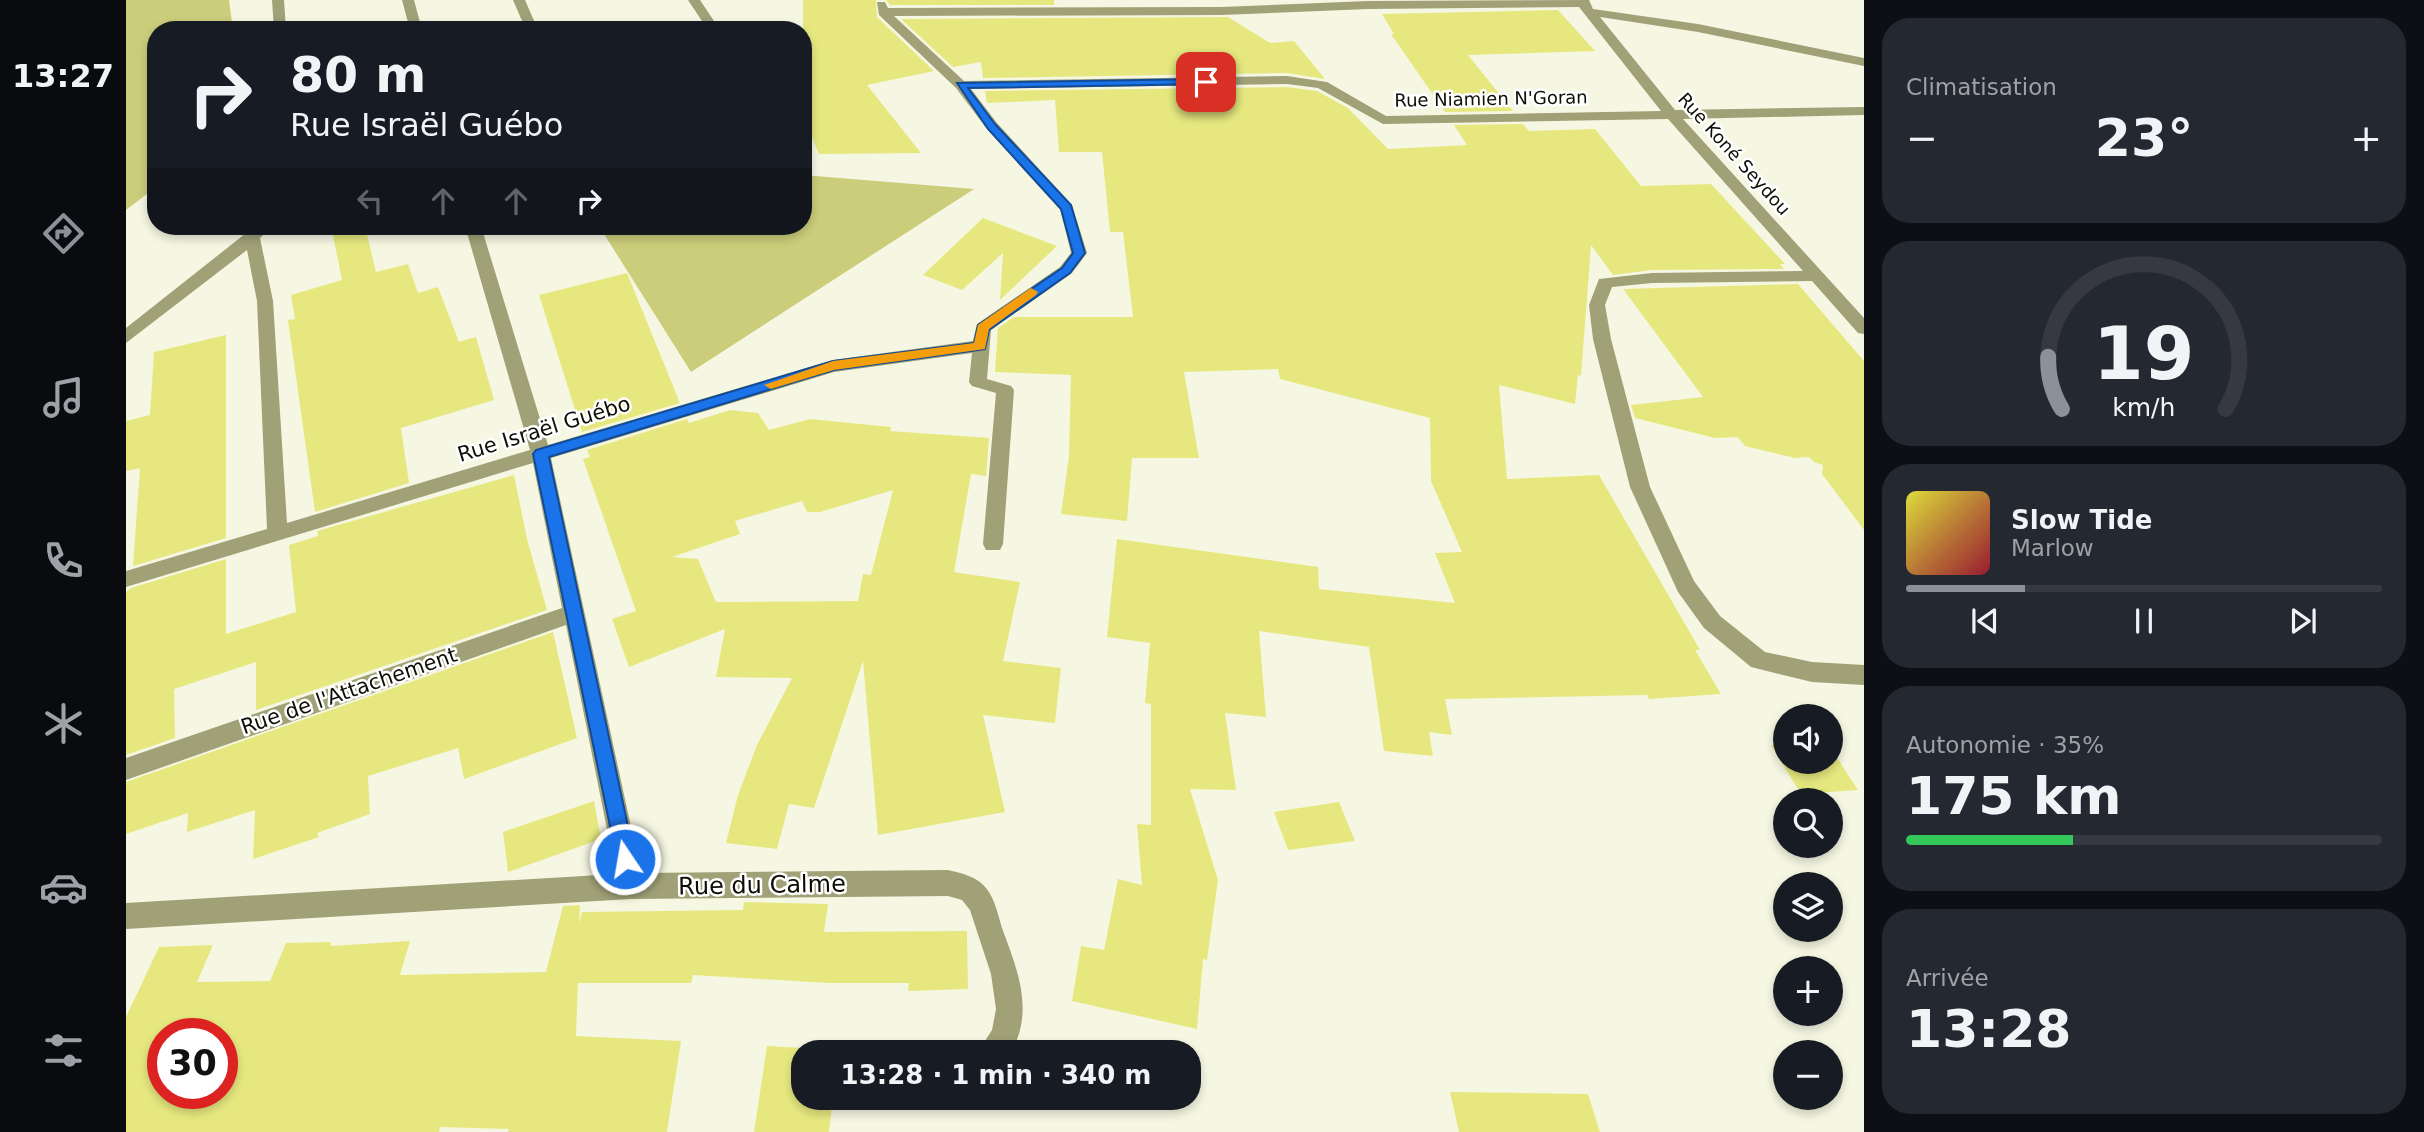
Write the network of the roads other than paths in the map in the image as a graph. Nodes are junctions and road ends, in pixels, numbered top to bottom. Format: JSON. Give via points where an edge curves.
{"nodes":[{"id":1,"x":278,"y":0,"type":"edge"},
{"id":2,"x":408,"y":0,"type":"edge"},
{"id":3,"x":519,"y":0,"type":"edge"},
{"id":4,"x":694,"y":0,"type":"edge"},
{"id":5,"x":1290,"y":4,"type":"edge"},
{"id":6,"x":1584,"y":5,"type":"edge"},
{"id":7,"x":881,"y":6,"type":"edge"},
{"id":8,"x":279,"y":21,"type":"edge"},
{"id":9,"x":414,"y":21,"type":"edge"},
{"id":10,"x":528,"y":21,"type":"edge"},
{"id":11,"x":708,"y":21,"type":"edge"},
{"id":12,"x":1864,"y":62,"type":"edge"},
{"id":13,"x":961,"y":85,"type":"junction"},
{"id":14,"x":1864,"y":111,"type":"edge"},
{"id":15,"x":1671,"y":114,"type":"junction"},
{"id":16,"x":254,"y":235,"type":"edge"},
{"id":17,"x":258,"y":235,"type":"edge"},
{"id":18,"x":476,"y":235,"type":"edge"},
{"id":19,"x":1817,"y":276,"type":"junction"},
{"id":20,"x":1864,"y":329,"type":"edge"},
{"id":21,"x":126,"y":337,"type":"edge"},
{"id":22,"x":981,"y":346,"type":"junction"},
{"id":23,"x":541,"y":454,"type":"junction"},
{"id":24,"x":277,"y":533,"type":"junction"},
{"id":25,"x":993,"y":544,"type":"dead end"},
{"id":26,"x":126,"y":579,"type":"edge"},
{"id":27,"x":573,"y":613,"type":"junction"},
{"id":28,"x":1864,"y":676,"type":"edge"},
{"id":29,"x":126,"y":769,"type":"edge"},
{"id":30,"x":631,"y":886,"type":"junction"},
{"id":31,"x":126,"y":916,"type":"edge"},
{"id":32,"x":1000,"y":1040,"type":"edge"}],
"edges":[{"from":1,"to":8,"type":"street"},
{"from":2,"to":9,"type":"street"},
{"from":3,"to":10,"type":"street"},
{"from":4,"to":11,"type":"street"},
{"from":5,"to":6,"type":"street"},
{"from":5,"to":7,"type":"street"},
{"from":6,"to":12,"type":"street"},
{"from":6,"to":15,"type":"street","name":"Rue Koné Seydou"},
{"from":7,"to":13,"type":"street"},
{"from":13,"to":15,"type":"street","name":"Rue Niamien N'Goran","via":[[1287,80],[1322,85],[1383,120]]},
{"from":13,"to":22,"type":"street","via":[[1067,208],[1079,253],[1066,270],[983,328]]},
{"from":14,"to":15,"type":"street","name":"Rue Niamien N'Goran"},
{"from":15,"to":19,"type":"street","name":"Rue Koné Seydou"},
{"from":16,"to":21,"type":"street"},
{"from":17,"to":24,"type":"street"},
{"from":18,"to":23,"type":"street"},
{"from":19,"to":20,"type":"street","name":"Rue Koné Seydou"},
{"from":19,"to":28,"type":"street","via":[[1615,281],[1605,283],[1597,305],[1640,487],[1686,586],[1712,622],[1759,660],[1812,672]]},
{"from":22,"to":23,"type":"street","name":"Rue Israël Guébo","via":[[833,366]]},
{"from":22,"to":25,"type":"street","via":[[978,382],[1005,390]]},
{"from":23,"to":24,"type":"street","name":"Rue Israël Guébo"},
{"from":23,"to":27,"type":"street"},
{"from":24,"to":26,"type":"street","name":"Rue Israël Guébo"},
{"from":27,"to":29,"type":"street","name":"Rue de l'Attachement"},
{"from":27,"to":30,"type":"street"},
{"from":30,"to":31,"type":"street","name":"Rue du Calme"},
{"from":30,"to":32,"type":"street","name":"Rue du Calme","via":[[948,883],[964,887],[977,897],[1009,1000],[1007,1028]]}]}
